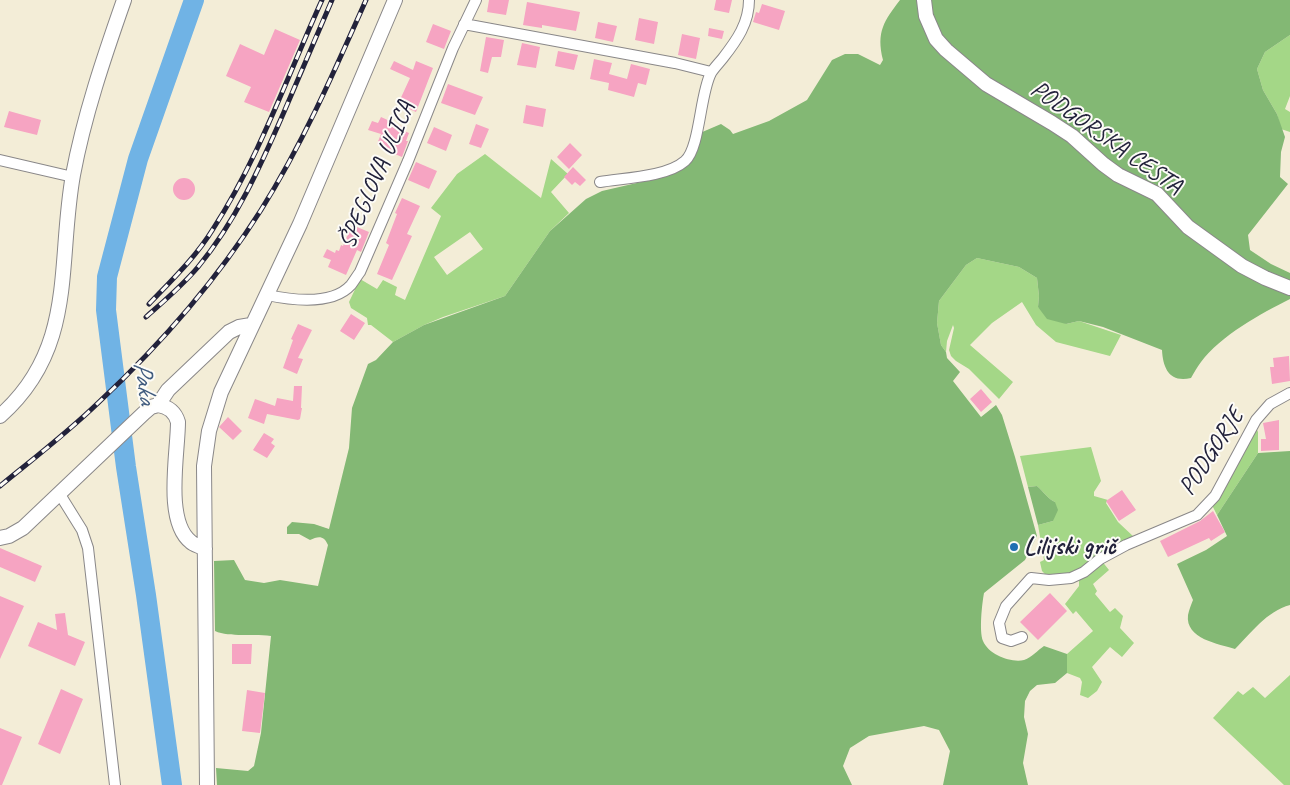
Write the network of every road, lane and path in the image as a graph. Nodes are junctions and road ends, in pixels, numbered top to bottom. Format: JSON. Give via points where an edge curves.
{"nodes":[{"id":1,"x":124,"y":0,"type":"edge"},
{"id":2,"x":394,"y":0,"type":"edge"},
{"id":3,"x":476,"y":0,"type":"edge"},
{"id":4,"x":749,"y":0,"type":"edge"},
{"id":5,"x":924,"y":0,"type":"edge"},
{"id":6,"x":464,"y":24,"type":"junction"},
{"id":7,"x":711,"y":72,"type":"junction"},
{"id":8,"x":0,"y":160,"type":"edge"},
{"id":9,"x":73,"y":177,"type":"junction"},
{"id":10,"x":600,"y":182,"type":"dead end"},
{"id":11,"x":1290,"y":288,"type":"edge"},
{"id":12,"x":267,"y":294,"type":"junction"},
{"id":13,"x":251,"y":325,"type":"junction"},
{"id":14,"x":1290,"y":393,"type":"edge"},
{"id":15,"x":158,"y":405,"type":"junction"},
{"id":16,"x":0,"y":416,"type":"edge"},
{"id":17,"x":59,"y":493,"type":"junction"},
{"id":18,"x":0,"y":538,"type":"edge"},
{"id":19,"x":205,"y":548,"type":"junction"},
{"id":20,"x":1022,"y":637,"type":"dead end"},
{"id":21,"x":115,"y":785,"type":"edge"},
{"id":22,"x":207,"y":785,"type":"edge"}],
"edges":[{"from":1,"to":9,"type":"street","via":[[82,135]]},
{"from":2,"to":12,"type":"street"},
{"from":3,"to":6,"type":"street","name":"ŠPEGLOVA ULICA"},
{"from":4,"to":7,"type":"street","via":[[740,35]]},
{"from":5,"to":11,"type":"street","name":"PODGORSKA CESTA","via":[[926,16],[936,39],[986,84],[1059,127],[1118,175],[1157,194],[1188,227],[1242,266]]},
{"from":6,"to":7,"type":"street"},
{"from":6,"to":12,"type":"street","name":"ŠPEGLOVA ULICA","via":[[401,178],[360,272],[351,285],[330,297],[299,300]]},
{"from":7,"to":10,"type":"street","via":[[695,141],[687,160],[659,173]]},
{"from":8,"to":9,"type":"street"},
{"from":9,"to":16,"type":"street","via":[[61,299],[53,334],[35,375]]},
{"from":12,"to":13,"type":"street"},
{"from":13,"to":15,"type":"street","via":[[229,332],[168,390]]},
{"from":13,"to":19,"type":"street","via":[[221,392],[209,431],[204,466]]},
{"from":14,"to":20,"type":"street","name":"PODGORJE","via":[[1270,404],[1256,420],[1215,496],[1197,515],[1126,545],[1071,578],[1031,578],[1006,606],[999,623],[1002,638],[1011,641]]},
{"from":15,"to":17,"type":"street","via":[[144,413]]},
{"from":15,"to":19,"type":"street","via":[[172,411],[178,422],[174,492],[176,516],[181,531],[191,542]]},
{"from":17,"to":18,"type":"street","via":[[23,528]]},
{"from":17,"to":21,"type":"street","via":[[82,530],[88,548]]},
{"from":19,"to":22,"type":"street"}]}
